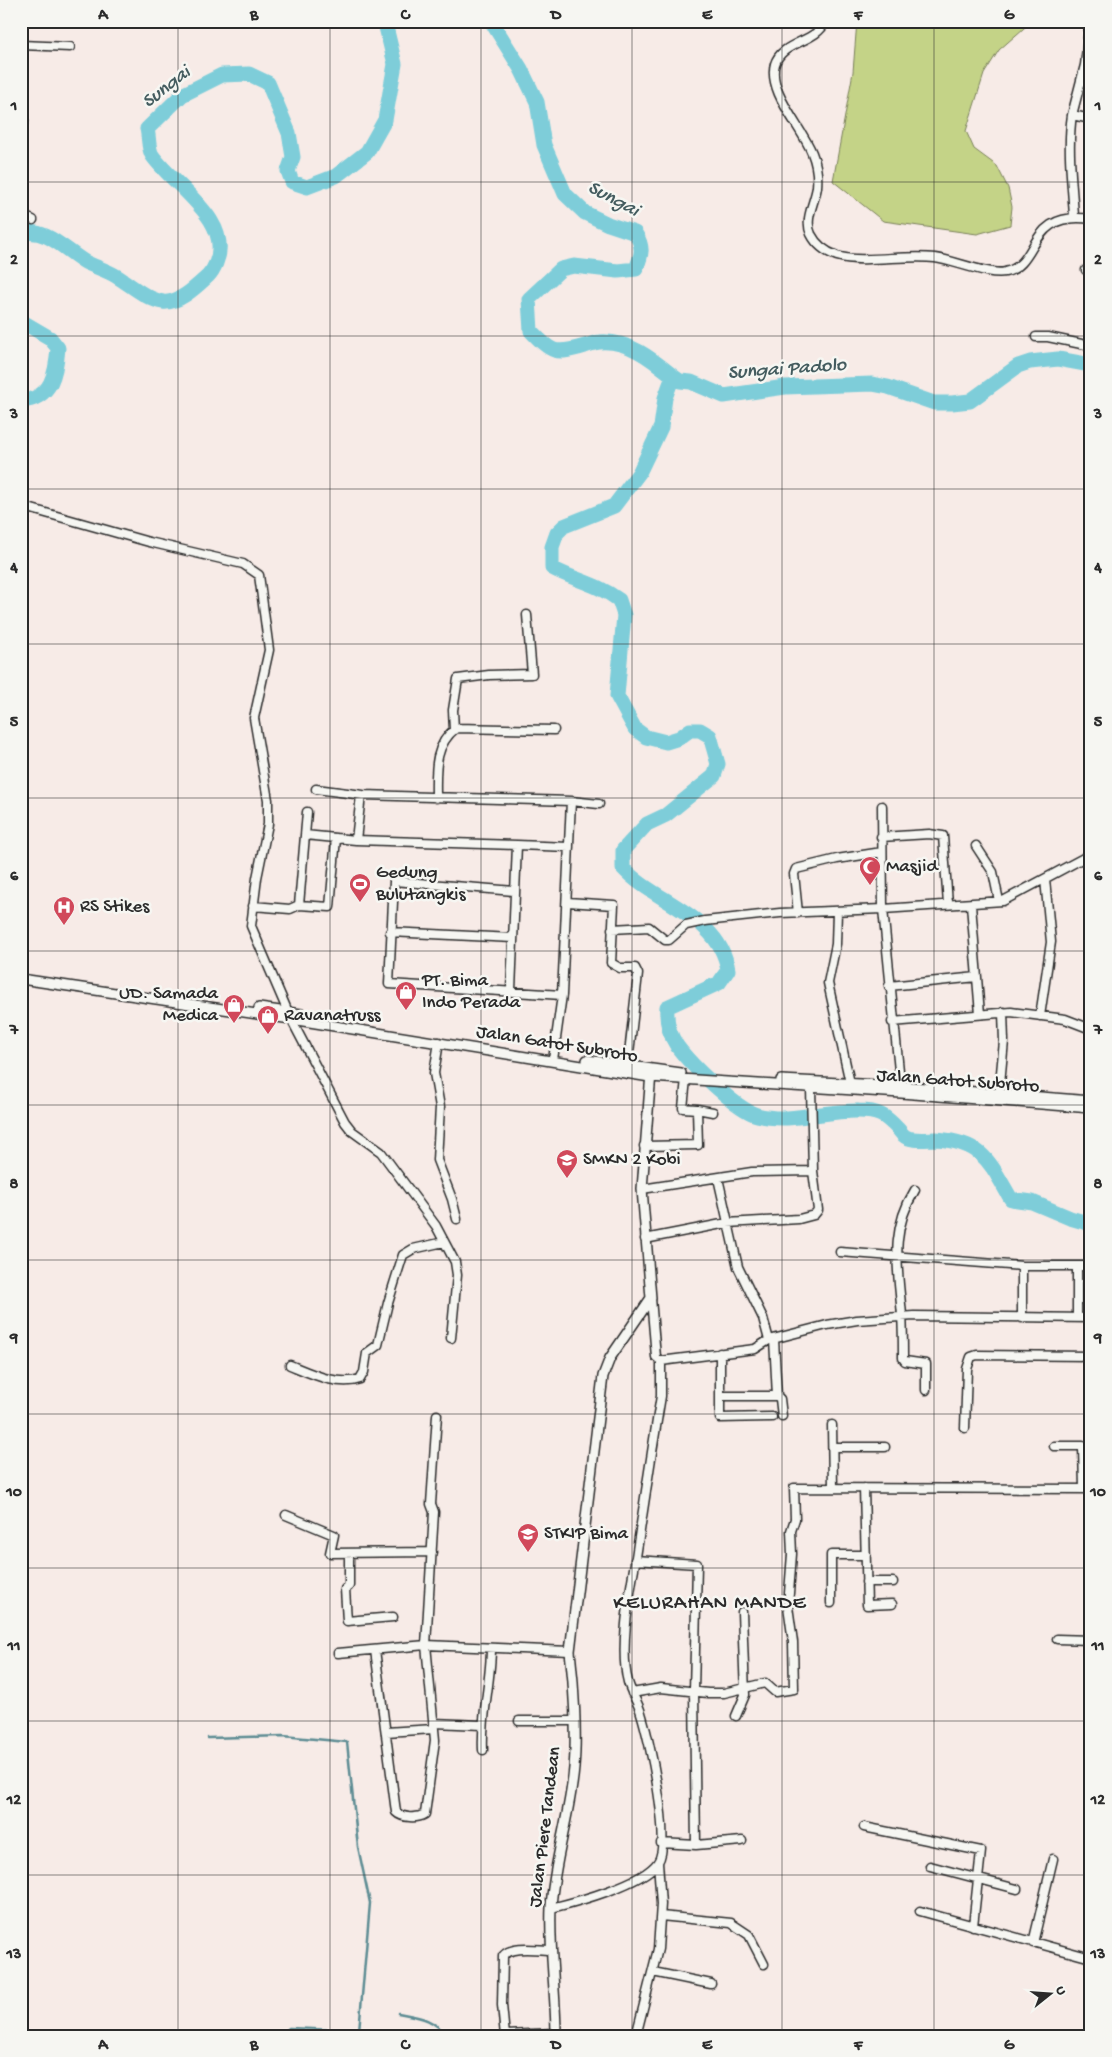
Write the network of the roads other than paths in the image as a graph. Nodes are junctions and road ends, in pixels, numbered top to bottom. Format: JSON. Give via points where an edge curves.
{"nodes":[{"id":1,"x":826,"y":21,"type":"edge"},
{"id":2,"x":1090,"y":21,"type":"edge"},
{"id":3,"x":21,"y":45,"type":"edge"},
{"id":4,"x":70,"y":47,"type":"dead end"},
{"id":5,"x":1072,"y":115,"type":"junction"},
{"id":6,"x":1091,"y":119,"type":"edge"},
{"id":7,"x":21,"y":215,"type":"edge"},
{"id":8,"x":1074,"y":216,"type":"junction"},
{"id":9,"x":1091,"y":218,"type":"edge"},
{"id":10,"x":32,"y":220,"type":"dead end"},
{"id":11,"x":1036,"y":337,"type":"dead end"},
{"id":12,"x":1091,"y":346,"type":"edge"},
{"id":13,"x":21,"y":506,"type":"edge"},
{"id":14,"x":527,"y":615,"type":"dead end"},
{"id":15,"x":454,"y":730,"type":"junction"},
{"id":16,"x":554,"y":730,"type":"dead end"},
{"id":17,"x":316,"y":789,"type":"dead end"},
{"id":18,"x":361,"y":795,"type":"junction"},
{"id":19,"x":436,"y":798,"type":"junction"},
{"id":20,"x":571,"y":801,"type":"junction"},
{"id":21,"x":599,"y":804,"type":"dead end"},
{"id":22,"x":882,"y":806,"type":"dead end"},
{"id":23,"x":307,"y":812,"type":"dead end"},
{"id":24,"x":305,"y":835,"type":"junction"},
{"id":25,"x":881,"y":837,"type":"junction"},
{"id":26,"x":336,"y":838,"type":"junction"},
{"id":27,"x":356,"y":840,"type":"junction"},
{"id":28,"x":517,"y":845,"type":"junction"},
{"id":29,"x":976,"y":846,"type":"dead end"},
{"id":30,"x":569,"y":847,"type":"junction"},
{"id":31,"x":882,"y":852,"type":"junction"},
{"id":32,"x":1091,"y":854,"type":"edge"},
{"id":33,"x":1045,"y":879,"type":"junction"},
{"id":34,"x":514,"y":891,"type":"junction"},
{"id":35,"x":567,"y":902,"type":"junction"},
{"id":36,"x":999,"y":902,"type":"junction"},
{"id":37,"x":948,"y":904,"type":"junction"},
{"id":38,"x":299,"y":905,"type":"junction"},
{"id":39,"x":971,"y":905,"type":"junction"},
{"id":40,"x":252,"y":906,"type":"junction"},
{"id":41,"x":883,"y":909,"type":"junction"},
{"id":42,"x":837,"y":911,"type":"junction"},
{"id":43,"x":798,"y":913,"type":"junction"},
{"id":44,"x":612,"y":929,"type":"junction"},
{"id":45,"x":390,"y":932,"type":"junction"},
{"id":46,"x":513,"y":938,"type":"junction"},
{"id":47,"x":21,"y":973,"type":"edge"},
{"id":48,"x":977,"y":977,"type":"junction"},
{"id":49,"x":21,"y":979,"type":"edge"},
{"id":50,"x":889,"y":986,"type":"junction"},
{"id":51,"x":511,"y":990,"type":"junction"},
{"id":52,"x":562,"y":995,"type":"junction"},
{"id":53,"x":1003,"y":1012,"type":"junction"},
{"id":54,"x":980,"y":1014,"type":"junction"},
{"id":55,"x":289,"y":1015,"type":"junction"},
{"id":56,"x":1040,"y":1016,"type":"junction"},
{"id":57,"x":892,"y":1022,"type":"junction"},
{"id":58,"x":1091,"y":1029,"type":"edge"},
{"id":59,"x":439,"y":1042,"type":"junction"},
{"id":60,"x":553,"y":1058,"type":"junction"},
{"id":61,"x":628,"y":1070,"type":"junction"},
{"id":62,"x":651,"y":1073,"type":"junction"},
{"id":63,"x":689,"y":1078,"type":"junction"},
{"id":64,"x":712,"y":1079,"type":"junction"},
{"id":65,"x":850,"y":1082,"type":"junction"},
{"id":66,"x":900,"y":1089,"type":"junction"},
{"id":67,"x":811,"y":1092,"type":"junction"},
{"id":68,"x":999,"y":1094,"type":"junction"},
{"id":69,"x":1043,"y":1101,"type":"junction"},
{"id":70,"x":1091,"y":1102,"type":"edge"},
{"id":71,"x":1091,"y":1108,"type":"edge"},
{"id":72,"x":697,"y":1109,"type":"junction"},
{"id":73,"x":713,"y":1112,"type":"dead end"},
{"id":74,"x":644,"y":1146,"type":"junction"},
{"id":75,"x":813,"y":1171,"type":"junction"},
{"id":76,"x":718,"y":1178,"type":"junction"},
{"id":77,"x":642,"y":1189,"type":"junction"},
{"id":78,"x":915,"y":1190,"type":"dead end"},
{"id":79,"x":457,"y":1219,"type":"dead end"},
{"id":80,"x":726,"y":1223,"type":"junction"},
{"id":81,"x":645,"y":1239,"type":"junction"},
{"id":82,"x":444,"y":1242,"type":"junction"},
{"id":83,"x":840,"y":1252,"type":"dead end"},
{"id":84,"x":896,"y":1255,"type":"junction"},
{"id":85,"x":1022,"y":1266,"type":"junction"},
{"id":86,"x":1077,"y":1266,"type":"junction"},
{"id":87,"x":1091,"y":1266,"type":"edge"},
{"id":88,"x":651,"y":1298,"type":"junction"},
{"id":89,"x":902,"y":1317,"type":"junction"},
{"id":90,"x":1022,"y":1318,"type":"junction"},
{"id":91,"x":1078,"y":1318,"type":"junction"},
{"id":92,"x":1091,"y":1318,"type":"edge"},
{"id":93,"x":451,"y":1338,"type":"dead end"},
{"id":94,"x":771,"y":1339,"type":"junction"},
{"id":95,"x":720,"y":1354,"type":"junction"},
{"id":96,"x":1091,"y":1356,"type":"edge"},
{"id":97,"x":661,"y":1361,"type":"junction"},
{"id":98,"x":290,"y":1365,"type":"dead end"},
{"id":99,"x":926,"y":1390,"type":"dead end"},
{"id":100,"x":720,"y":1396,"type":"junction"},
{"id":101,"x":777,"y":1396,"type":"junction"},
{"id":102,"x":437,"y":1415,"type":"dead end"},
{"id":103,"x":782,"y":1416,"type":"dead end"},
{"id":104,"x":772,"y":1417,"type":"dead end"},
{"id":105,"x":832,"y":1425,"type":"dead end"},
{"id":106,"x":965,"y":1428,"type":"dead end"},
{"id":107,"x":1054,"y":1446,"type":"dead end"},
{"id":108,"x":833,"y":1447,"type":"junction"},
{"id":109,"x":885,"y":1447,"type":"dead end"},
{"id":110,"x":833,"y":1488,"type":"junction"},
{"id":111,"x":864,"y":1488,"type":"junction"},
{"id":112,"x":1087,"y":1489,"type":"edge"},
{"id":113,"x":286,"y":1515,"type":"dead end"},
{"id":114,"x":432,"y":1552,"type":"junction"},
{"id":115,"x":349,"y":1553,"type":"junction"},
{"id":116,"x":866,"y":1555,"type":"junction"},
{"id":117,"x":636,"y":1560,"type":"junction"},
{"id":118,"x":866,"y":1582,"type":"junction"},
{"id":119,"x":893,"y":1582,"type":"dead end"},
{"id":120,"x":831,"y":1603,"type":"dead end"},
{"id":121,"x":892,"y":1604,"type":"dead end"},
{"id":122,"x":742,"y":1612,"type":"dead end"},
{"id":123,"x":393,"y":1617,"type":"dead end"},
{"id":124,"x":1056,"y":1639,"type":"dead end"},
{"id":125,"x":1091,"y":1640,"type":"edge"},
{"id":126,"x":426,"y":1645,"type":"junction"},
{"id":127,"x":491,"y":1648,"type":"junction"},
{"id":128,"x":375,"y":1650,"type":"junction"},
{"id":129,"x":570,"y":1651,"type":"junction"},
{"id":130,"x":338,"y":1653,"type":"dead end"},
{"id":131,"x":744,"y":1690,"type":"junction"},
{"id":132,"x":694,"y":1691,"type":"junction"},
{"id":133,"x":632,"y":1693,"type":"junction"},
{"id":134,"x":736,"y":1716,"type":"dead end"},
{"id":135,"x":519,"y":1721,"type":"dead end"},
{"id":136,"x":574,"y":1721,"type":"junction"},
{"id":137,"x":482,"y":1725,"type":"junction"},
{"id":138,"x":434,"y":1726,"type":"junction"},
{"id":139,"x":386,"y":1732,"type":"junction"},
{"id":140,"x":483,"y":1750,"type":"dead end"},
{"id":141,"x":864,"y":1828,"type":"dead end"},
{"id":142,"x":742,"y":1841,"type":"dead end"},
{"id":143,"x":661,"y":1843,"type":"junction"},
{"id":144,"x":696,"y":1845,"type":"junction"},
{"id":145,"x":1053,"y":1859,"type":"dead end"},
{"id":146,"x":658,"y":1862,"type":"junction"},
{"id":147,"x":930,"y":1866,"type":"dead end"},
{"id":148,"x":978,"y":1878,"type":"junction"},
{"id":149,"x":1017,"y":1890,"type":"dead end"},
{"id":150,"x":551,"y":1908,"type":"junction"},
{"id":151,"x":920,"y":1911,"type":"dead end"},
{"id":152,"x":661,"y":1916,"type":"junction"},
{"id":153,"x":973,"y":1926,"type":"junction"},
{"id":154,"x":1033,"y":1943,"type":"junction"},
{"id":155,"x":552,"y":1950,"type":"junction"},
{"id":156,"x":1091,"y":1958,"type":"edge"},
{"id":157,"x":764,"y":1964,"type":"dead end"},
{"id":158,"x":653,"y":1972,"type":"junction"},
{"id":159,"x":712,"y":1984,"type":"dead end"},
{"id":160,"x":556,"y":2035,"type":"edge"},
{"id":161,"x":505,"y":2036,"type":"edge"},
{"id":162,"x":636,"y":2036,"type":"edge"}],
"edges":[{"from":1,"to":8,"type":"street","via":[[816,35],[777,58],[774,77],[812,153],[817,186],[808,220],[809,229],[817,243],[827,251],[849,258],[936,258],[999,273],[1011,271],[1021,264],[1041,231]]},
{"from":2,"to":5,"type":"street","via":[[1087,57]]},
{"from":3,"to":4,"type":"street"},
{"from":5,"to":6,"type":"street"},
{"from":5,"to":8,"type":"street","via":[[1070,165]]},
{"from":7,"to":10,"type":"street"},
{"from":8,"to":9,"type":"street"},
{"from":11,"to":12,"type":"street"},
{"from":13,"to":40,"type":"street","via":[[243,564],[259,575],[270,650],[254,718],[268,800],[268,824]]},
{"from":14,"to":15,"type":"street","via":[[532,674],[458,679],[453,710]]},
{"from":15,"to":16,"type":"street","via":[[461,726]]},
{"from":15,"to":19,"type":"street","via":[[439,751]]},
{"from":17,"to":18,"type":"street"},
{"from":18,"to":19,"type":"street"},
{"from":18,"to":27,"type":"street"},
{"from":19,"to":20,"type":"street"},
{"from":20,"to":21,"type":"street"},
{"from":20,"to":30,"type":"street"},
{"from":22,"to":25,"type":"street"},
{"from":23,"to":24,"type":"street"},
{"from":24,"to":26,"type":"street"},
{"from":24,"to":38,"type":"street"},
{"from":25,"to":31,"type":"street"},
{"from":25,"to":37,"type":"street","via":[[943,836]]},
{"from":26,"to":27,"type":"street"},
{"from":26,"to":38,"type":"street","via":[[330,908]]},
{"from":27,"to":28,"type":"street"},
{"from":28,"to":30,"type":"street"},
{"from":28,"to":34,"type":"street"},
{"from":29,"to":36,"type":"street","via":[[993,872]]},
{"from":30,"to":35,"type":"street"},
{"from":31,"to":41,"type":"street"},
{"from":31,"to":43,"type":"street","via":[[796,869]]},
{"from":32,"to":33,"type":"street"},
{"from":33,"to":36,"type":"street"},
{"from":33,"to":56,"type":"street","via":[[1051,942]]},
{"from":34,"to":45,"type":"street","via":[[394,881]]},
{"from":34,"to":46,"type":"street"},
{"from":35,"to":44,"type":"street","via":[[614,905]]},
{"from":35,"to":52,"type":"street"},
{"from":36,"to":39,"type":"street"},
{"from":37,"to":39,"type":"street"},
{"from":37,"to":41,"type":"street"},
{"from":38,"to":40,"type":"street","via":[[290,908]]},
{"from":39,"to":48,"type":"street"},
{"from":40,"to":55,"type":"street","via":[[251,926],[255,940]]},
{"from":41,"to":42,"type":"street"},
{"from":41,"to":50,"type":"street"},
{"from":42,"to":43,"type":"street"},
{"from":42,"to":65,"type":"street","via":[[836,944],[828,983]]},
{"from":43,"to":44,"type":"street","via":[[705,921],[686,925],[669,940],[649,927]]},
{"from":44,"to":61,"type":"street","via":[[611,962],[620,968],[635,968],[638,974]]},
{"from":45,"to":46,"type":"street"},
{"from":45,"to":51,"type":"street","via":[[389,984]]},
{"from":46,"to":51,"type":"street"},
{"from":47,"to":55,"type":"street","name":"Jalan Gatot Subroto"},
{"from":48,"to":50,"type":"street"},
{"from":48,"to":54,"type":"street"},
{"from":49,"to":55,"type":"street","name":"Jalan Gatot Subroto"},
{"from":50,"to":57,"type":"street"},
{"from":51,"to":52,"type":"street"},
{"from":52,"to":60,"type":"street"},
{"from":53,"to":54,"type":"street"},
{"from":53,"to":56,"type":"street"},
{"from":53,"to":68,"type":"street"},
{"from":54,"to":57,"type":"street"},
{"from":55,"to":59,"type":"street","name":"Jalan Gatot Subroto"},
{"from":55,"to":60,"type":"street","name":"Jalan Gatot Subroto"},
{"from":55,"to":82,"type":"street","via":[[345,1122],[381,1152],[436,1226]]},
{"from":56,"to":58,"type":"street","via":[[1065,1019]]},
{"from":57,"to":66,"type":"street"},
{"from":59,"to":60,"type":"street","name":"Jalan Gatot Subroto"},
{"from":59,"to":79,"type":"street","via":[[434,1073],[440,1107],[437,1160]]},
{"from":60,"to":61,"type":"street","name":"Jalan Gatot Subroto"},
{"from":61,"to":62,"type":"street","name":"Jalan Gatot Subroto"},
{"from":62,"to":63,"type":"street","name":"Jalan Gatot Subroto"},
{"from":62,"to":74,"type":"street"},
{"from":63,"to":64,"type":"street","name":"Jalan Gatot Subroto"},
{"from":63,"to":72,"type":"street","via":[[683,1108]]},
{"from":64,"to":65,"type":"street","name":"Jalan Gatot Subroto"},
{"from":64,"to":67,"type":"street","name":"Jalan Gatot Subroto"},
{"from":65,"to":66,"type":"street","name":"Jalan Gatot Subroto"},
{"from":66,"to":67,"type":"street","name":"Jalan Gatot Subroto"},
{"from":66,"to":68,"type":"street","name":"Jalan Gatot Subroto"},
{"from":66,"to":69,"type":"street","name":"Jalan Gatot Subroto"},
{"from":67,"to":75,"type":"street"},
{"from":68,"to":69,"type":"street","name":"Jalan Gatot Subroto"},
{"from":69,"to":70,"type":"street","name":"Jalan Gatot Subroto"},
{"from":69,"to":71,"type":"street","name":"Jalan Gatot Subroto"},
{"from":72,"to":73,"type":"street"},
{"from":72,"to":74,"type":"street","via":[[698,1145]]},
{"from":74,"to":77,"type":"street"},
{"from":75,"to":76,"type":"street","via":[[773,1170]]},
{"from":75,"to":80,"type":"street","via":[[818,1210],[814,1216]]},
{"from":76,"to":77,"type":"street"},
{"from":76,"to":80,"type":"street"},
{"from":77,"to":81,"type":"street"},
{"from":78,"to":84,"type":"street","via":[[901,1219]]},
{"from":80,"to":81,"type":"street"},
{"from":80,"to":94,"type":"street","via":[[738,1267]]},
{"from":81,"to":88,"type":"street"},
{"from":82,"to":93,"type":"street","via":[[457,1268]]},
{"from":82,"to":98,"type":"street","via":[[413,1249],[404,1255],[378,1345],[367,1353],[360,1380],[334,1380]]},
{"from":83,"to":84,"type":"street"},
{"from":84,"to":85,"type":"street"},
{"from":84,"to":89,"type":"street"},
{"from":85,"to":86,"type":"street"},
{"from":85,"to":90,"type":"street"},
{"from":86,"to":87,"type":"street"},
{"from":86,"to":91,"type":"street"},
{"from":88,"to":97,"type":"street","via":[[656,1357]]},
{"from":88,"to":129,"type":"street","name":"Jalan Piere Tandean","via":[[610,1358],[603,1376]]},
{"from":89,"to":90,"type":"street"},
{"from":89,"to":94,"type":"street","via":[[826,1325]]},
{"from":89,"to":99,"type":"street","via":[[903,1358],[908,1363],[926,1364]]},
{"from":90,"to":91,"type":"street"},
{"from":91,"to":92,"type":"street"},
{"from":94,"to":95,"type":"street","via":[[755,1349]]},
{"from":94,"to":101,"type":"street"},
{"from":95,"to":97,"type":"street"},
{"from":95,"to":100,"type":"street"},
{"from":96,"to":106,"type":"street","via":[[971,1357],[967,1369]]},
{"from":97,"to":117,"type":"street","via":[[661,1396]]},
{"from":100,"to":101,"type":"street"},
{"from":100,"to":104,"type":"street","via":[[720,1418]]},
{"from":101,"to":103,"type":"street"},
{"from":102,"to":114,"type":"street"},
{"from":105,"to":108,"type":"street"},
{"from":107,"to":112,"type":"street","via":[[1082,1446]]},
{"from":108,"to":109,"type":"street"},
{"from":108,"to":110,"type":"street"},
{"from":110,"to":111,"type":"street"},
{"from":110,"to":131,"type":"street","via":[[794,1488],[795,1520],[790,1531],[788,1606],[794,1689],[775,1692],[765,1683]]},
{"from":111,"to":112,"type":"street"},
{"from":111,"to":116,"type":"street"},
{"from":113,"to":115,"type":"street","via":[[334,1534],[330,1553]]},
{"from":114,"to":115,"type":"street"},
{"from":114,"to":126,"type":"street"},
{"from":115,"to":123,"type":"street","via":[[349,1586],[345,1589],[347,1621]]},
{"from":116,"to":118,"type":"street"},
{"from":116,"to":120,"type":"street","via":[[831,1555]]},
{"from":117,"to":132,"type":"street","via":[[697,1564]]},
{"from":117,"to":133,"type":"street","via":[[626,1643],[626,1668]]},
{"from":118,"to":119,"type":"street"},
{"from":118,"to":121,"type":"street","via":[[867,1605]]},
{"from":122,"to":131,"type":"street"},
{"from":124,"to":125,"type":"street"},
{"from":126,"to":127,"type":"street"},
{"from":126,"to":128,"type":"street"},
{"from":126,"to":138,"type":"street"},
{"from":127,"to":129,"type":"street"},
{"from":127,"to":137,"type":"street","via":[[490,1685]]},
{"from":128,"to":130,"type":"street"},
{"from":128,"to":139,"type":"street"},
{"from":129,"to":136,"type":"street","name":"Jalan Piere Tandean"},
{"from":131,"to":132,"type":"street"},
{"from":131,"to":134,"type":"street","via":[[744,1699]]},
{"from":132,"to":133,"type":"street","via":[[661,1688]]},
{"from":132,"to":144,"type":"street"},
{"from":133,"to":143,"type":"street","via":[[643,1719],[656,1775]]},
{"from":135,"to":136,"type":"street"},
{"from":136,"to":150,"type":"street","name":"Jalan Piere Tandean","via":[[574,1768]]},
{"from":137,"to":138,"type":"street"},
{"from":137,"to":140,"type":"street"},
{"from":138,"to":139,"type":"street"},
{"from":138,"to":139,"type":"street","via":[[426,1810],[419,1817],[396,1812]]},
{"from":141,"to":148,"type":"street","via":[[980,1850]]},
{"from":142,"to":144,"type":"street"},
{"from":143,"to":144,"type":"street"},
{"from":143,"to":146,"type":"street"},
{"from":145,"to":154,"type":"street"},
{"from":146,"to":150,"type":"street","via":[[643,1874],[599,1896]]},
{"from":146,"to":152,"type":"street"},
{"from":147,"to":148,"type":"street"},
{"from":148,"to":149,"type":"street"},
{"from":148,"to":153,"type":"street"},
{"from":150,"to":155,"type":"street","name":"Jalan Piere Tandean"},
{"from":151,"to":153,"type":"street"},
{"from":152,"to":157,"type":"street","via":[[731,1923],[749,1934]]},
{"from":152,"to":158,"type":"street"},
{"from":153,"to":154,"type":"street"},
{"from":154,"to":156,"type":"street"},
{"from":155,"to":160,"type":"street","name":"Jalan Piere Tandean"},
{"from":155,"to":161,"type":"street","via":[[514,1950],[503,1956]]},
{"from":158,"to":159,"type":"street"},
{"from":158,"to":162,"type":"street"},
{"from":160,"to":161,"type":"street"}]}
